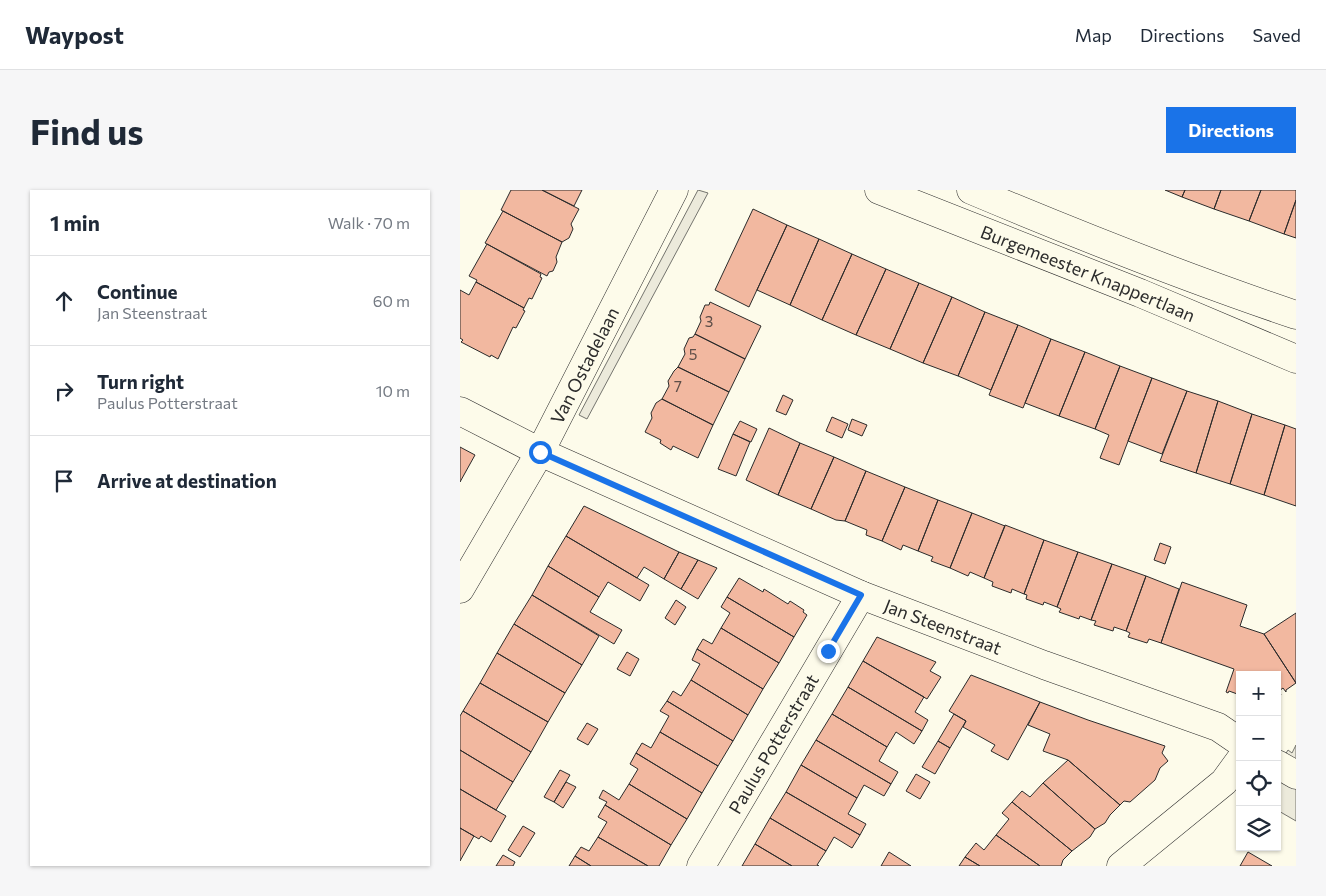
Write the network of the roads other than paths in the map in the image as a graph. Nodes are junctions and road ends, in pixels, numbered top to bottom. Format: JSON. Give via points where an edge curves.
{"nodes":[{"id":1,"x":674,"y":190,"type":"edge"},
{"id":2,"x":879,"y":190,"type":"edge"},
{"id":3,"x":970,"y":190,"type":"edge"},
{"id":4,"x":1296,"y":316,"type":"edge"},
{"id":5,"x":1296,"y":359,"type":"edge"},
{"id":6,"x":460,"y":411,"type":"edge"},
{"id":7,"x":540,"y":452,"type":"junction"},
{"id":8,"x":460,"y":589,"type":"edge"},
{"id":9,"x":861,"y":595,"type":"junction"},
{"id":10,"x":1236,"y":739,"type":"edge"},
{"id":11,"x":1239,"y":761,"type":"edge"},
{"id":12,"x":1281,"y":766,"type":"edge"},
{"id":13,"x":1296,"y":775,"type":"edge"},
{"id":14,"x":701,"y":866,"type":"edge"},
{"id":15,"x":1121,"y":866,"type":"edge"}],
"edges":[{"from":1,"to":7,"type":"street","name":"Van Ostadelaan"},
{"from":2,"to":5,"type":"street","name":"Burgemeester Knappertlaan","via":[[1140,293]]},
{"from":3,"to":4,"type":"street","name":"Burgemeester Knappertlaan","via":[[1085,238]]},
{"from":6,"to":7,"type":"street","name":"Jan Steenstraat"},
{"from":7,"to":8,"type":"street","name":"Van Ostadelaan"},
{"from":7,"to":9,"type":"street","name":"Jan Steenstraat"},
{"from":9,"to":10,"type":"street","name":"Jan Steenstraat","via":[[1218,727]]},
{"from":9,"to":14,"type":"street","name":"Paulus Potterstraat"},
{"from":11,"to":15,"type":"street","via":[[1224,782]]},
{"from":12,"to":13,"type":"street"}]}
